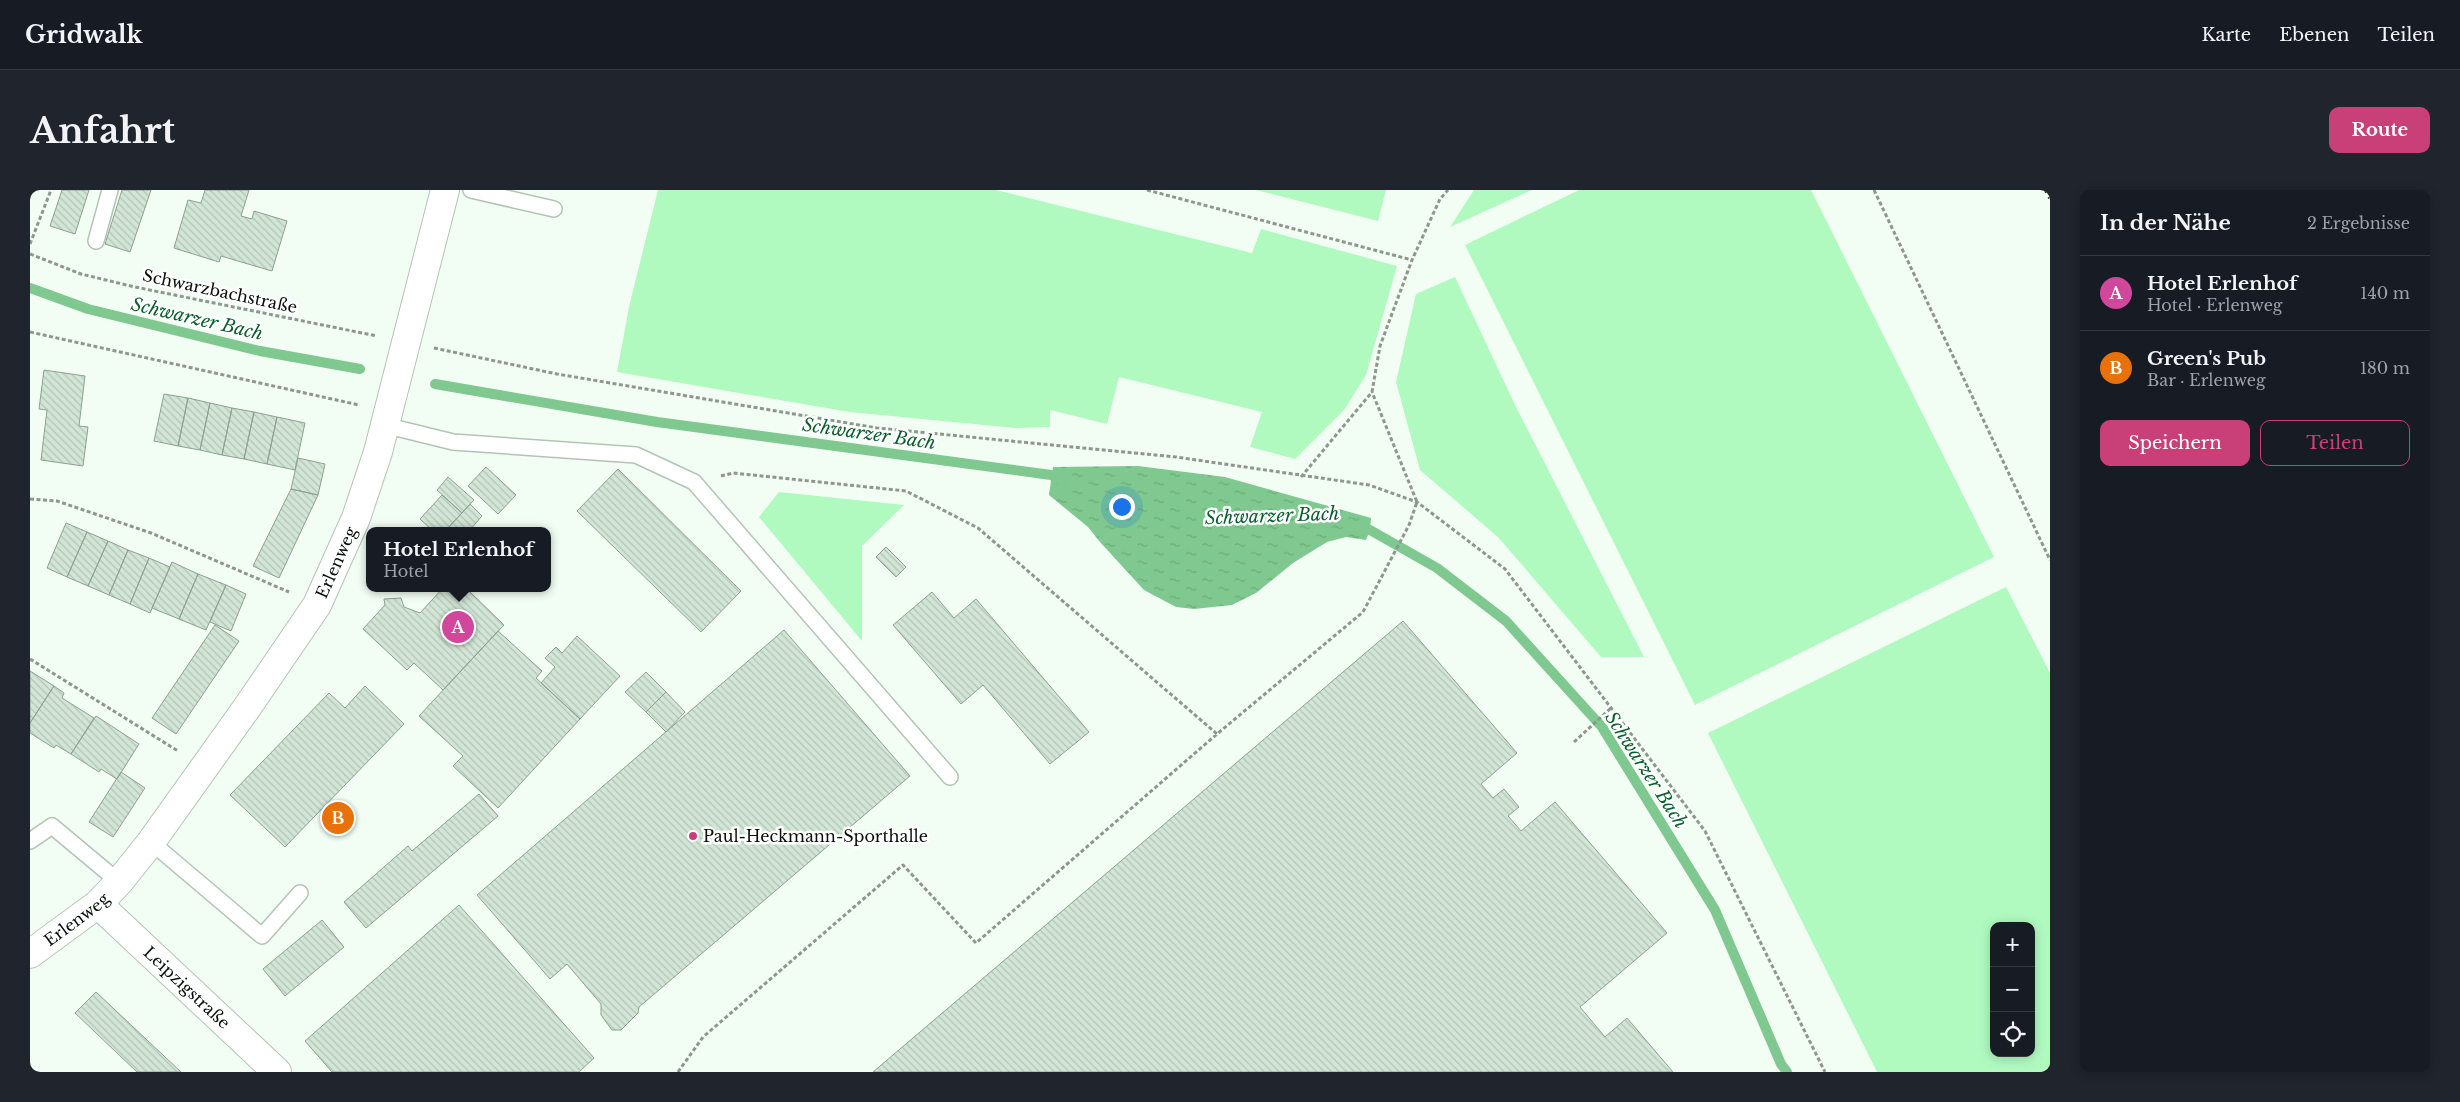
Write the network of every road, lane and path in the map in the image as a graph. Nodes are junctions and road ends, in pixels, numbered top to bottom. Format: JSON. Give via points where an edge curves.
{"nodes":[{"id":1,"x":51,"y":190,"type":"edge"},
{"id":2,"x":110,"y":190,"type":"edge"},
{"id":3,"x":445,"y":190,"type":"edge"},
{"id":4,"x":471,"y":190,"type":"edge"},
{"id":5,"x":1147,"y":190,"type":"edge"},
{"id":6,"x":1448,"y":190,"type":"edge"},
{"id":7,"x":1874,"y":190,"type":"edge"},
{"id":8,"x":554,"y":209,"type":"dead end"},
{"id":9,"x":96,"y":241,"type":"dead end"},
{"id":10,"x":30,"y":244,"type":"edge"},
{"id":11,"x":30,"y":254,"type":"edge"},
{"id":12,"x":1412,"y":260,"type":"junction"},
{"id":13,"x":30,"y":332,"type":"edge"},
{"id":14,"x":408,"y":343,"type":"junction"},
{"id":15,"x":1372,"y":392,"type":"junction"},
{"id":16,"x":386,"y":418,"type":"junction"},
{"id":17,"x":1301,"y":477,"type":"junction"},
{"id":18,"x":694,"y":482,"type":"junction"},
{"id":19,"x":30,"y":499,"type":"edge"},
{"id":20,"x":1417,"y":502,"type":"junction"},
{"id":21,"x":2050,"y":560,"type":"edge"},
{"id":22,"x":317,"y":605,"type":"junction"},
{"id":23,"x":30,"y":659,"type":"edge"},
{"id":24,"x":1611,"y":708,"type":"junction"},
{"id":25,"x":1217,"y":734,"type":"junction"},
{"id":26,"x":1574,"y":742,"type":"dead end"},
{"id":27,"x":205,"y":768,"type":"junction"},
{"id":28,"x":950,"y":777,"type":"dead end"},
{"id":29,"x":30,"y":841,"type":"edge"},
{"id":30,"x":151,"y":842,"type":"junction"},
{"id":31,"x":119,"y":882,"type":"junction"},
{"id":32,"x":300,"y":893,"type":"dead end"},
{"id":33,"x":98,"y":904,"type":"junction"},
{"id":34,"x":30,"y":954,"type":"edge"},
{"id":35,"x":1824,"y":1070,"type":"edge"},
{"id":36,"x":277,"y":1072,"type":"edge"},
{"id":37,"x":678,"y":1072,"type":"edge"},
{"id":38,"x":1818,"y":1072,"type":"edge"}],
"edges":[{"from":1,"to":10,"type":"path"},
{"from":2,"to":9,"type":"lane"},
{"from":3,"to":14,"type":"street","name":"Erlenweg"},
{"from":4,"to":8,"type":"lane"},
{"from":5,"to":12,"type":"path"},
{"from":6,"to":12,"type":"path","via":[[1440,199]]},
{"from":7,"to":21,"type":"path"},
{"from":11,"to":14,"type":"path","name":"Schwarzbachstraße","via":[[82,274],[135,287]]},
{"from":12,"to":15,"type":"path","via":[[1380,346]]},
{"from":13,"to":16,"type":"path"},
{"from":14,"to":16,"type":"street","name":"Erlenweg"},
{"from":14,"to":17,"type":"path","name":"Schwarzbachstraße","via":[[557,374],[877,428],[1176,457]]},
{"from":15,"to":17,"type":"path"},
{"from":15,"to":20,"type":"path"},
{"from":16,"to":18,"type":"lane","via":[[453,442],[636,455]]},
{"from":16,"to":22,"type":"street","name":"Erlenweg","via":[[356,518]]},
{"from":17,"to":20,"type":"path","name":"Schwarzbachstraße","via":[[1369,485]]},
{"from":18,"to":25,"type":"path","via":[[733,473],[906,490],[978,528]]},
{"from":18,"to":28,"type":"lane"},
{"from":19,"to":22,"type":"path","via":[[57,501],[151,533],[248,572]]},
{"from":20,"to":24,"type":"path","via":[[1505,570]]},
{"from":20,"to":25,"type":"path","via":[[1364,612]]},
{"from":22,"to":27,"type":"street","name":"Erlenweg"},
{"from":23,"to":27,"type":"path"},
{"from":24,"to":26,"type":"path"},
{"from":24,"to":35,"type":"path","via":[[1705,830]]},
{"from":25,"to":37,"type":"path","via":[[976,943],[903,865],[703,1037]]},
{"from":27,"to":30,"type":"street","name":"Erlenweg"},
{"from":29,"to":31,"type":"lane","name":"Erlenweg","via":[[52,826]]},
{"from":30,"to":31,"type":"street","name":"Erlenweg"},
{"from":30,"to":32,"type":"lane","via":[[262,936]]},
{"from":31,"to":33,"type":"street","name":"Erlenweg"},
{"from":33,"to":34,"type":"street","name":"Erlenweg"},
{"from":33,"to":36,"type":"street","name":"Leipzigstraße"},
{"from":35,"to":38,"type":"path"}]}
